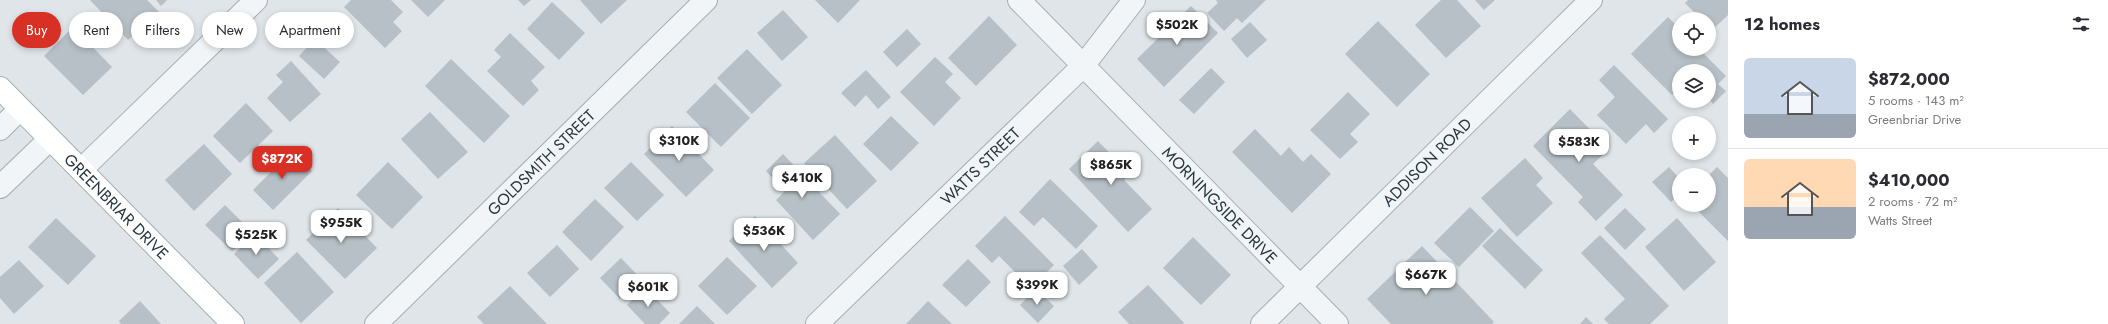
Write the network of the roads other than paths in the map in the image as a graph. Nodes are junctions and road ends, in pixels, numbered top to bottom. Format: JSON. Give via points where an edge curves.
{"nodes":[{"id":1,"x":256,"y":0,"type":"edge"},
{"id":2,"x":706,"y":0,"type":"edge"},
{"id":3,"x":1019,"y":0,"type":"edge"},
{"id":4,"x":1134,"y":0,"type":"edge"},
{"id":5,"x":1591,"y":0,"type":"edge"},
{"id":6,"x":1083,"y":66,"type":"junction"},
{"id":7,"x":0,"y":88,"type":"edge"},
{"id":8,"x":20,"y":109,"type":"junction"},
{"id":9,"x":0,"y":129,"type":"edge"},
{"id":10,"x":50,"y":139,"type":"junction"},
{"id":11,"x":81,"y":170,"type":"junction"},
{"id":12,"x":0,"y":187,"type":"edge"},
{"id":13,"x":1301,"y":286,"type":"junction"},
{"id":14,"x":233,"y":324,"type":"edge"},
{"id":15,"x":376,"y":324,"type":"edge"},
{"id":16,"x":817,"y":324,"type":"edge"},
{"id":17,"x":1262,"y":324,"type":"edge"},
{"id":18,"x":1337,"y":324,"type":"edge"}],
"edges":[{"from":1,"to":11,"type":"street"},
{"from":2,"to":15,"type":"street","name":"GOLDSMITH STREET"},
{"from":3,"to":6,"type":"street","name":"MORNINGSIDE DRIVE"},
{"from":4,"to":6,"type":"street","name":"WATTS STREET"},
{"from":5,"to":13,"type":"street","name":"ADDISON ROAD"},
{"from":6,"to":13,"type":"street","name":"MORNINGSIDE DRIVE"},
{"from":6,"to":16,"type":"street","name":"WATTS STREET"},
{"from":7,"to":8,"type":"main road","name":"GREENBRIAR DRIVE"},
{"from":8,"to":9,"type":"street"},
{"from":8,"to":10,"type":"main road","name":"GREENBRIAR DRIVE"},
{"from":10,"to":11,"type":"main road","name":"GREENBRIAR DRIVE"},
{"from":10,"to":12,"type":"street"},
{"from":11,"to":14,"type":"main road","name":"GREENBRIAR DRIVE"},
{"from":13,"to":17,"type":"street","name":"ADDISON ROAD"},
{"from":13,"to":18,"type":"street","name":"MORNINGSIDE DRIVE"}]}
